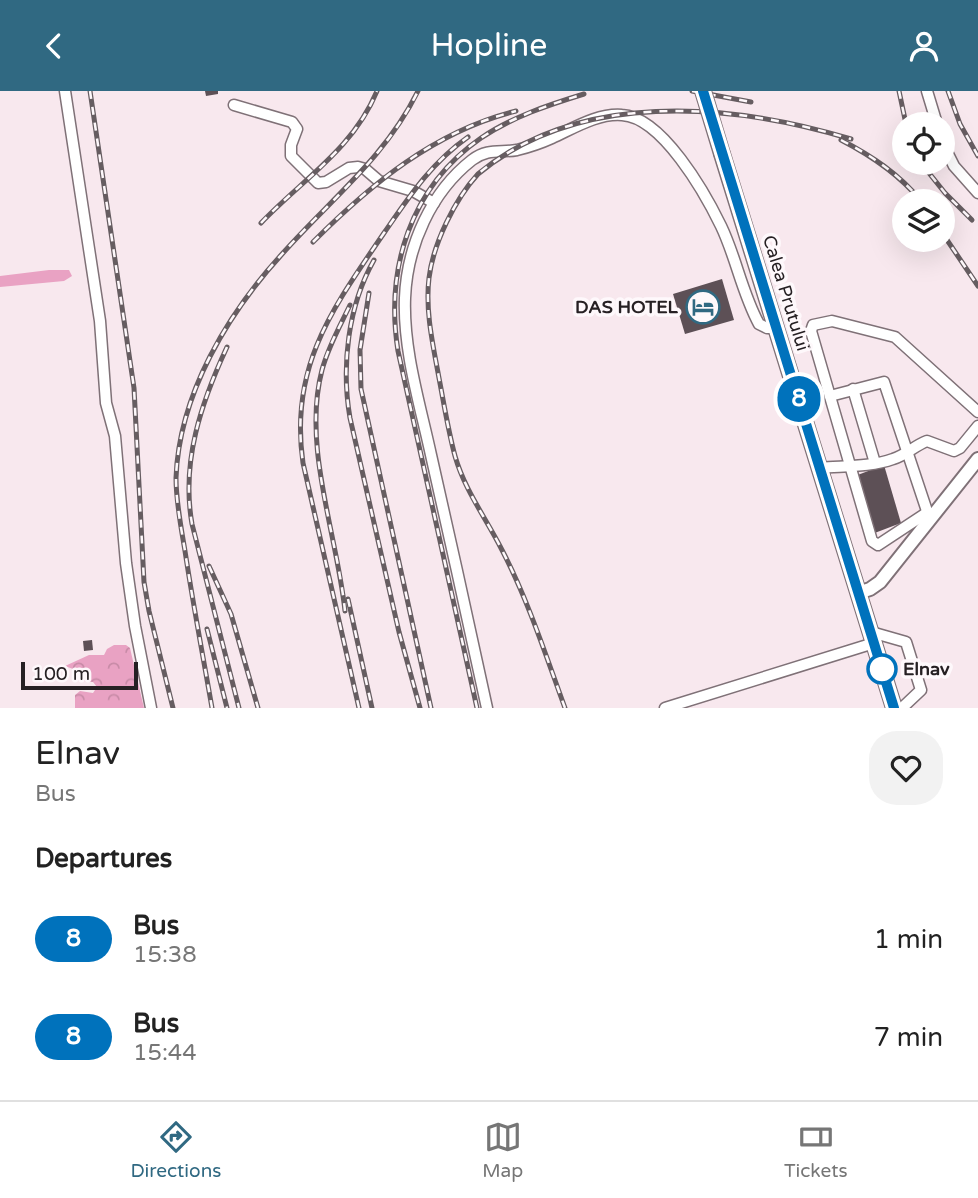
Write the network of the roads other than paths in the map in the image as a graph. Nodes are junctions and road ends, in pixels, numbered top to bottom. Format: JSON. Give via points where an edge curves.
{"nodes":[{"id":1,"x":65,"y":91,"type":"edge"},
{"id":2,"x":703,"y":91,"type":"edge"},
{"id":3,"x":927,"y":91,"type":"edge"},
{"id":4,"x":234,"y":105,"type":"dead end"},
{"id":5,"x":933,"y":112,"type":"edge"},
{"id":6,"x":955,"y":167,"type":"edge"},
{"id":7,"x":978,"y":193,"type":"edge"},
{"id":8,"x":434,"y":202,"type":"junction"},
{"id":9,"x":776,"y":328,"type":"junction"},
{"id":10,"x":853,"y":389,"type":"junction"},
{"id":11,"x":830,"y":396,"type":"junction"},
{"id":12,"x":978,"y":412,"type":"edge"},
{"id":13,"x":978,"y":426,"type":"edge"},
{"id":14,"x":907,"y":453,"type":"junction"},
{"id":15,"x":978,"y":459,"type":"edge"},
{"id":16,"x":875,"y":463,"type":"junction"},
{"id":17,"x":850,"y":466,"type":"junction"},
{"id":18,"x":821,"y":468,"type":"junction"},
{"id":19,"x":929,"y":515,"type":"junction"},
{"id":20,"x":858,"y":593,"type":"junction"},
{"id":21,"x":873,"y":638,"type":"junction"},
{"id":22,"x":151,"y":708,"type":"edge"},
{"id":23,"x":487,"y":708,"type":"edge"},
{"id":24,"x":665,"y":708,"type":"edge"},
{"id":25,"x":894,"y":708,"type":"edge"},
{"id":26,"x":902,"y":708,"type":"edge"}],
"edges":[{"from":1,"to":22,"type":"street","via":[[100,321],[106,403],[117,452],[126,563]]},
{"from":2,"to":9,"type":"highway","name":"Calea Prutului","bridge":true},
{"from":3,"to":5,"type":"street"},
{"from":4,"to":8,"type":"street","via":[[292,122],[297,129],[291,156],[318,183],[358,167],[392,187]]},
{"from":6,"to":7,"type":"street"},
{"from":8,"to":9,"type":"street","via":[[480,154],[539,144],[607,116],[638,118],[662,137],[690,174],[721,226],[759,324]]},
{"from":8,"to":23,"type":"street","via":[[411,260],[405,322]]},
{"from":9,"to":18,"type":"highway","name":"Calea Prutului"},
{"from":10,"to":11,"type":"street"},
{"from":10,"to":14,"type":"street","via":[[884,382]]},
{"from":10,"to":16,"type":"street"},
{"from":11,"to":12,"type":"street","via":[[811,331],[813,325],[832,321],[895,337]]},
{"from":11,"to":17,"type":"street"},
{"from":13,"to":14,"type":"street","via":[[954,451],[927,441]]},
{"from":14,"to":16,"type":"street"},
{"from":14,"to":19,"type":"street"},
{"from":15,"to":19,"type":"main road"},
{"from":16,"to":17,"type":"street"},
{"from":17,"to":18,"type":"street"},
{"from":17,"to":19,"type":"street","via":[[874,544]]},
{"from":18,"to":20,"type":"highway","name":"Calea Prutului"},
{"from":19,"to":20,"type":"main road","via":[[880,582]]},
{"from":20,"to":21,"type":"highway","name":"Calea Prutului"},
{"from":21,"to":24,"type":"street"},
{"from":21,"to":25,"type":"highway","name":"Calea Prutului"},
{"from":21,"to":26,"type":"street","via":[[906,642],[921,690]]}]}
